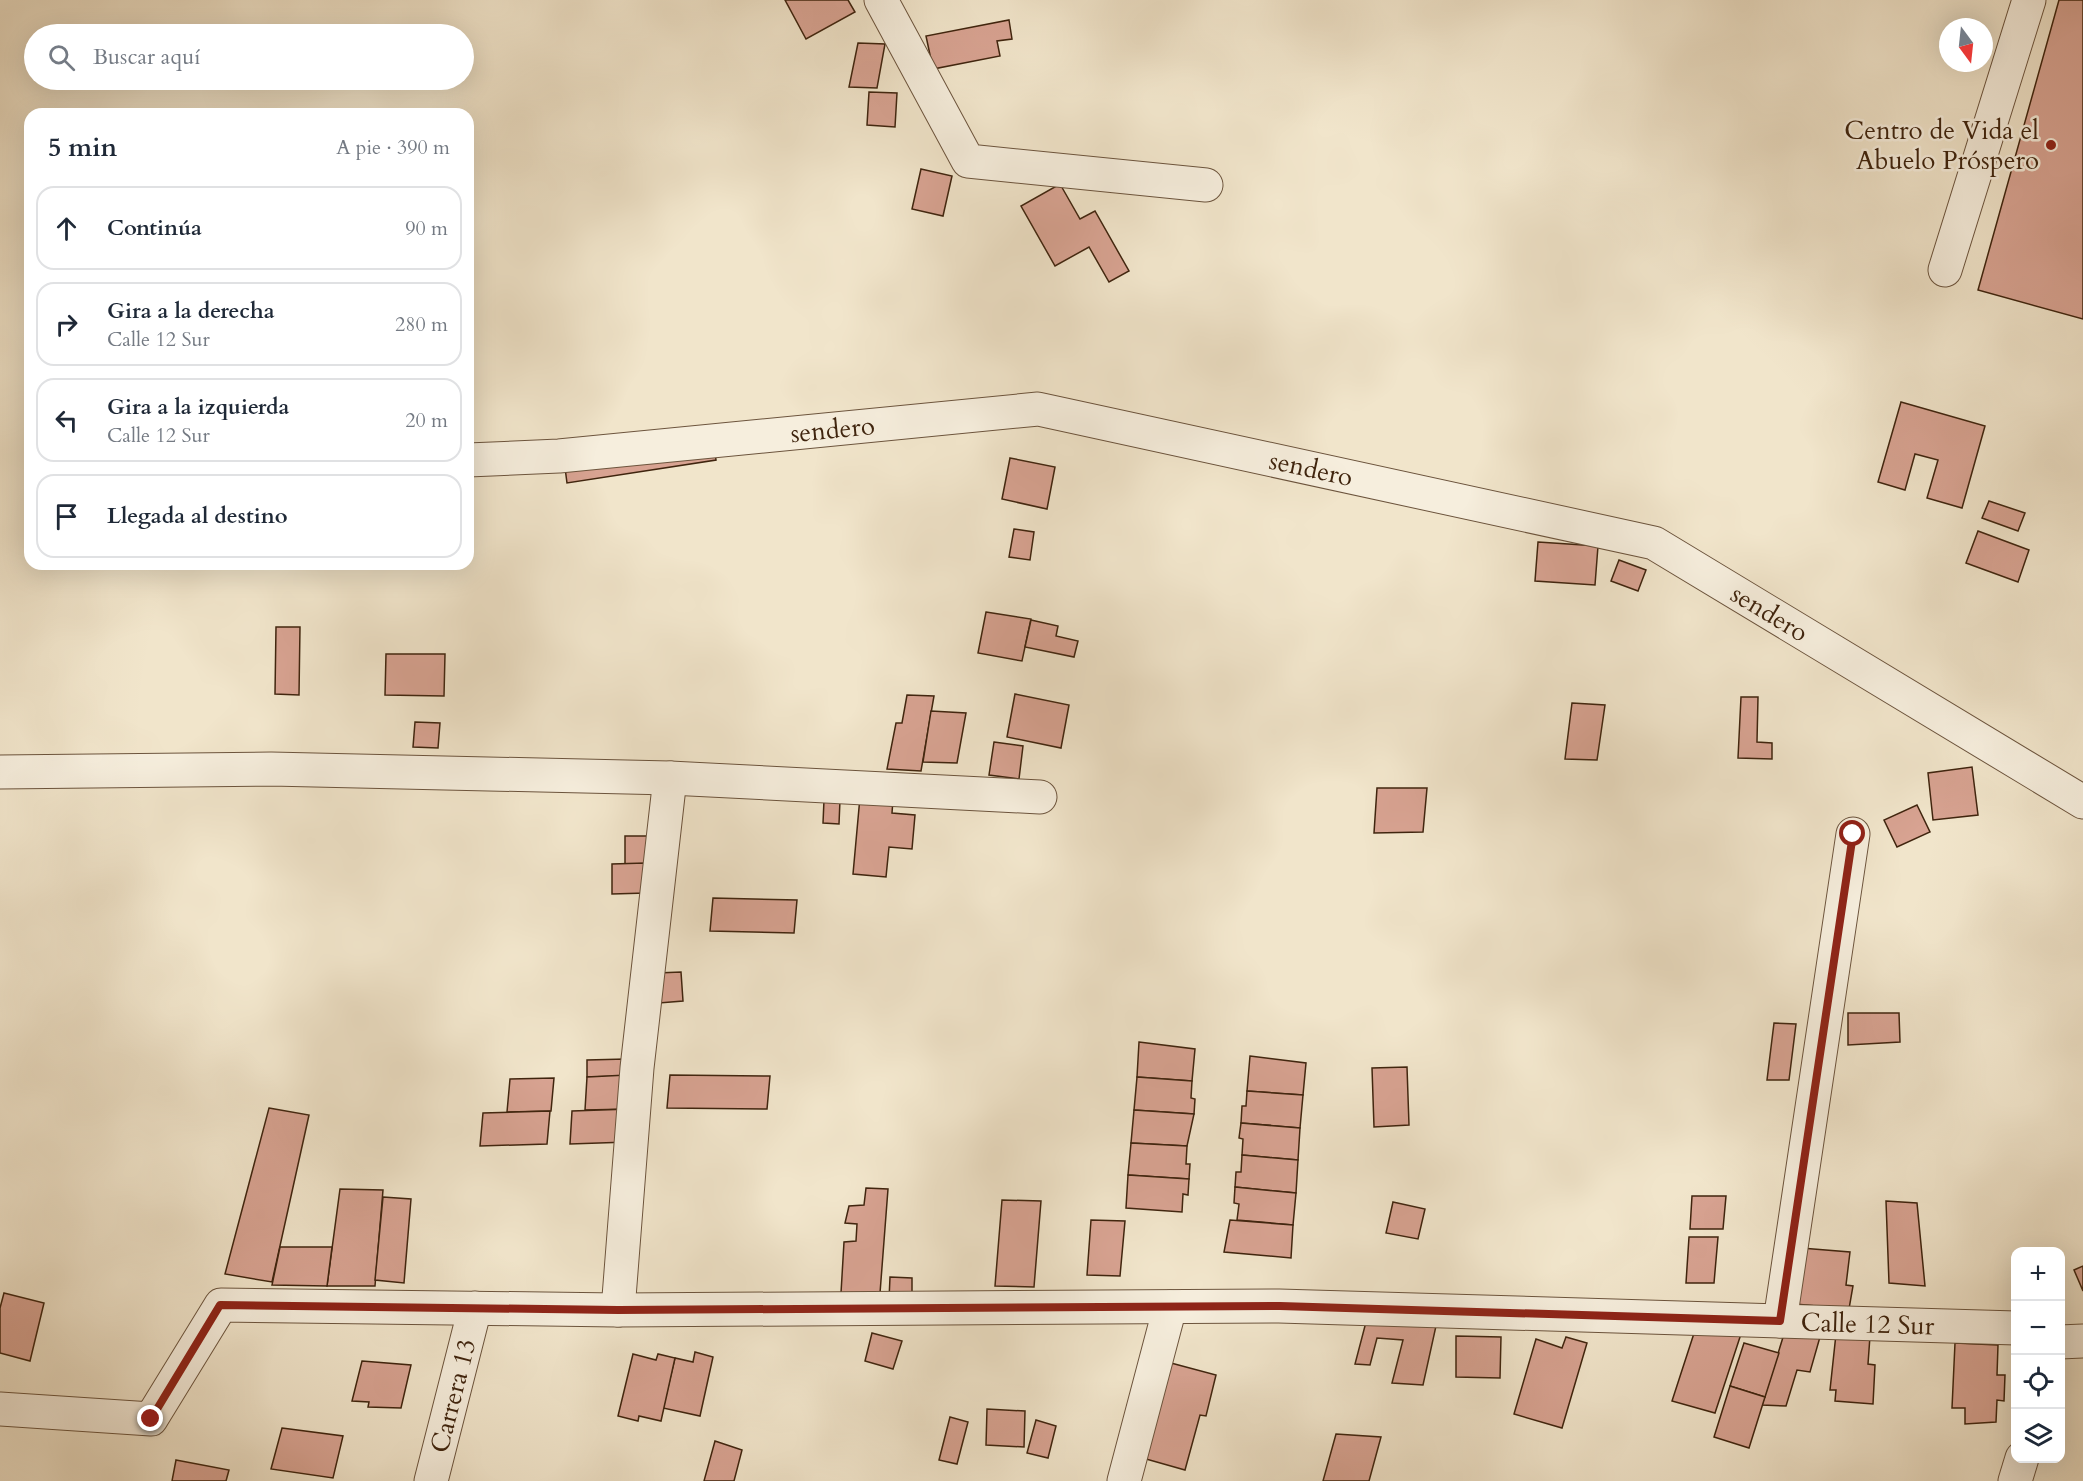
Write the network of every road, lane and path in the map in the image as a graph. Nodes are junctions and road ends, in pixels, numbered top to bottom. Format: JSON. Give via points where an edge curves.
{"nodes":[{"id":1,"x":880,"y":0,"type":"edge"},
{"id":2,"x":2029,"y":0,"type":"edge"},
{"id":3,"x":1206,"y":185,"type":"dead end"},
{"id":4,"x":1945,"y":270,"type":"dead end"},
{"id":5,"x":474,"y":460,"type":"edge"},
{"id":6,"x":0,"y":772,"type":"edge"},
{"id":7,"x":670,"y":778,"type":"junction"},
{"id":8,"x":1040,"y":797,"type":"dead end"},
{"id":9,"x":2083,"y":802,"type":"edge"},
{"id":10,"x":1853,"y":834,"type":"dead end"},
{"id":11,"x":1170,"y":1307,"type":"junction"},
{"id":12,"x":475,"y":1308,"type":"junction"},
{"id":13,"x":618,"y":1310,"type":"junction"},
{"id":14,"x":1780,"y":1321,"type":"junction"},
{"id":15,"x":2008,"y":1328,"type":"edge"},
{"id":16,"x":2083,"y":1341,"type":"edge"},
{"id":17,"x":2065,"y":1342,"type":"edge"},
{"id":18,"x":0,"y":1410,"type":"edge"},
{"id":19,"x":2020,"y":1463,"type":"edge"},
{"id":20,"x":431,"y":1481,"type":"edge"},
{"id":21,"x":1124,"y":1481,"type":"edge"},
{"id":22,"x":2015,"y":1481,"type":"edge"}],
"edges":[{"from":1,"to":3,"type":"street","via":[[968,161]]},
{"from":2,"to":4,"type":"street"},
{"from":5,"to":9,"type":"street","name":"sendero","via":[[559,456],[1038,409],[1654,543]]},
{"from":6,"to":7,"type":"street","via":[[271,769]]},
{"from":7,"to":8,"type":"street"},
{"from":7,"to":13,"type":"street","via":[[638,1068]]},
{"from":10,"to":14,"type":"street"},
{"from":11,"to":13,"type":"street","name":"Calle 12 Sur"},
{"from":11,"to":14,"type":"street","name":"Calle 12 Sur","via":[[1280,1306]]},
{"from":11,"to":21,"type":"street"},
{"from":12,"to":13,"type":"street","name":"Calle 12 Sur"},
{"from":12,"to":18,"type":"street","name":"Calle 12 Sur","via":[[220,1305],[151,1419]]},
{"from":12,"to":20,"type":"street","name":"Carrera 13"},
{"from":14,"to":15,"type":"street","name":"Calle 12 Sur"},
{"from":16,"to":17,"type":"street"},
{"from":19,"to":22,"type":"street"}]}
